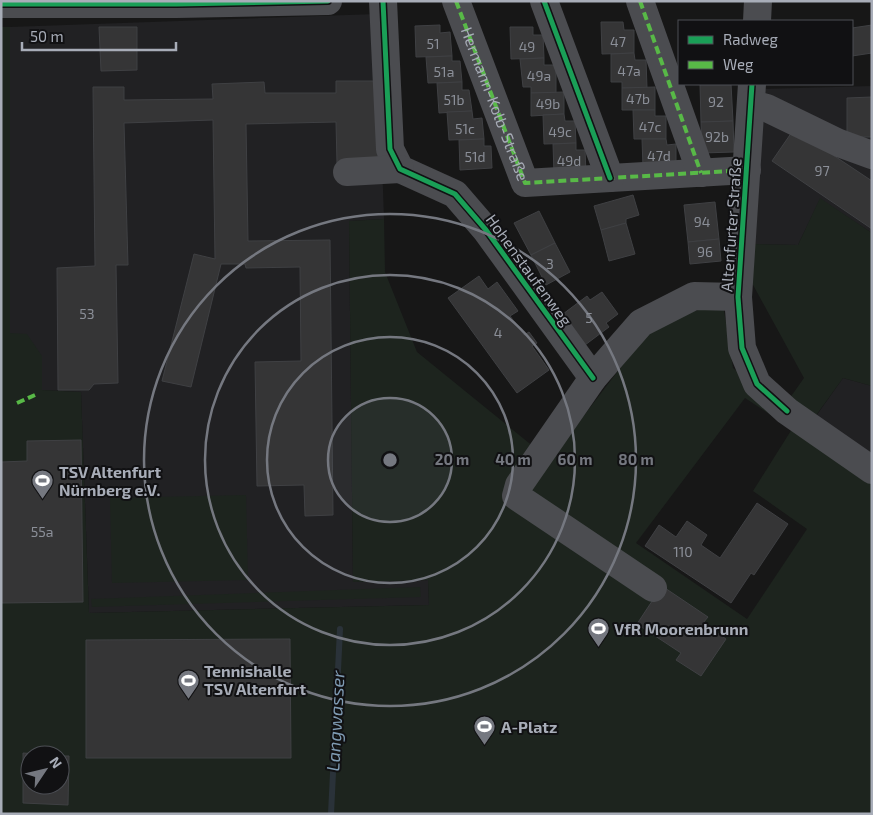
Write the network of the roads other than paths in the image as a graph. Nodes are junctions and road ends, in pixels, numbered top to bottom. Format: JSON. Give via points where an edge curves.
{"nodes":[{"id":1,"x":328,"y":1,"type":"edge"},
{"id":2,"x":383,"y":1,"type":"edge"},
{"id":3,"x":456,"y":1,"type":"edge"},
{"id":4,"x":544,"y":1,"type":"edge"},
{"id":5,"x":640,"y":1,"type":"edge"},
{"id":6,"x":758,"y":1,"type":"edge"},
{"id":7,"x":112,"y":2,"type":"edge"},
{"id":8,"x":1,"y":4,"type":"edge"},
{"id":9,"x":757,"y":20,"type":"edge"},
{"id":10,"x":752,"y":94,"type":"edge"},
{"id":11,"x":872,"y":155,"type":"edge"},
{"id":12,"x":400,"y":169,"type":"junction"},
{"id":13,"x":747,"y":170,"type":"junction"},
{"id":14,"x":347,"y":172,"type":"dead end"},
{"id":15,"x":701,"y":173,"type":"junction"},
{"id":16,"x":610,"y":178,"type":"junction"},
{"id":17,"x":738,"y":297,"type":"junction"},
{"id":18,"x":593,"y":378,"type":"junction"},
{"id":19,"x":872,"y":470,"type":"edge"},
{"id":20,"x":653,"y":588,"type":"dead end"}],
"edges":[{"from":1,"to":7,"type":"street"},
{"from":2,"to":12,"type":"street","via":[[390,149]]},
{"from":3,"to":16,"type":"street","name":"Hermann-Kolb-Straße","via":[[525,183]]},
{"from":4,"to":16,"type":"street"},
{"from":5,"to":15,"type":"street"},
{"from":6,"to":9,"type":"street"},
{"from":7,"to":8,"type":"street"},
{"from":10,"to":11,"type":"street","via":[[767,108],[839,144]]},
{"from":10,"to":13,"type":"street","name":"Altenfurter Straße"},
{"from":12,"to":14,"type":"street"},
{"from":12,"to":18,"type":"street","name":"Hohenstaufenweg","via":[[455,194],[486,230]]},
{"from":13,"to":15,"type":"street","name":"Hermann-Kolb-Straße"},
{"from":13,"to":17,"type":"street","name":"Altenfurter Straße"},
{"from":15,"to":16,"type":"street","name":"Hermann-Kolb-Straße"},
{"from":17,"to":18,"type":"street","via":[[694,296],[641,323]]},
{"from":17,"to":19,"type":"street","name":"Altenfurter Straße","via":[[742,348],[757,384],[787,411]]},
{"from":18,"to":20,"type":"street","via":[[519,485],[516,496]]}]}
